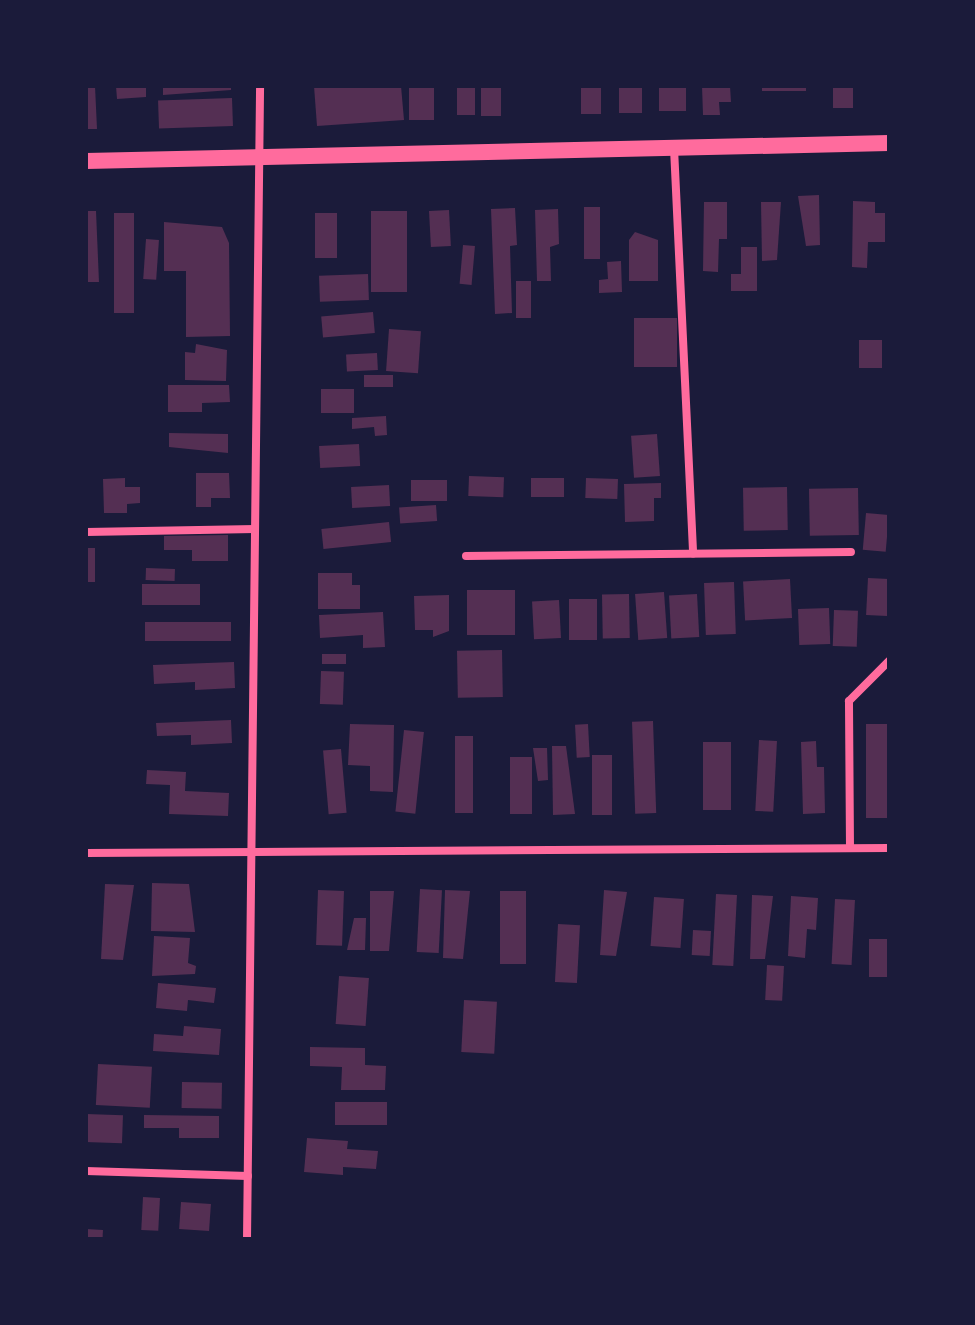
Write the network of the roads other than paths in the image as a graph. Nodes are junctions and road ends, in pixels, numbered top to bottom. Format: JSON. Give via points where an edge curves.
{"nodes":[{"id":1,"x":260,"y":86,"type":"edge"},
{"id":2,"x":889,"y":143,"type":"edge"},
{"id":3,"x":674,"y":148,"type":"junction"},
{"id":4,"x":259,"y":156,"type":"junction"},
{"id":5,"x":86,"y":161,"type":"edge"},
{"id":6,"x":255,"y":529,"type":"junction"},
{"id":7,"x":86,"y":532,"type":"edge"},
{"id":8,"x":851,"y":552,"type":"dead end"},
{"id":9,"x":693,"y":554,"type":"junction"},
{"id":10,"x":466,"y":556,"type":"dead end"},
{"id":11,"x":889,"y":661,"type":"edge"},
{"id":12,"x":850,"y":848,"type":"junction"},
{"id":13,"x":889,"y":848,"type":"edge"},
{"id":14,"x":86,"y":853,"type":"edge"},
{"id":15,"x":252,"y":853,"type":"junction"},
{"id":16,"x":86,"y":1171,"type":"edge"},
{"id":17,"x":248,"y":1176,"type":"junction"},
{"id":18,"x":247,"y":1239,"type":"edge"}],
"edges":[{"from":1,"to":4,"type":"street"},
{"from":2,"to":3,"type":"main road"},
{"from":3,"to":4,"type":"main road"},
{"from":3,"to":9,"type":"street"},
{"from":4,"to":5,"type":"main road"},
{"from":4,"to":6,"type":"street"},
{"from":6,"to":7,"type":"street"},
{"from":6,"to":15,"type":"street"},
{"from":8,"to":9,"type":"street"},
{"from":9,"to":10,"type":"street"},
{"from":11,"to":12,"type":"street","via":[[849,701]]},
{"from":12,"to":13,"type":"street"},
{"from":12,"to":15,"type":"street"},
{"from":14,"to":15,"type":"street"},
{"from":15,"to":17,"type":"street"},
{"from":16,"to":17,"type":"street"},
{"from":17,"to":18,"type":"street"}]}
